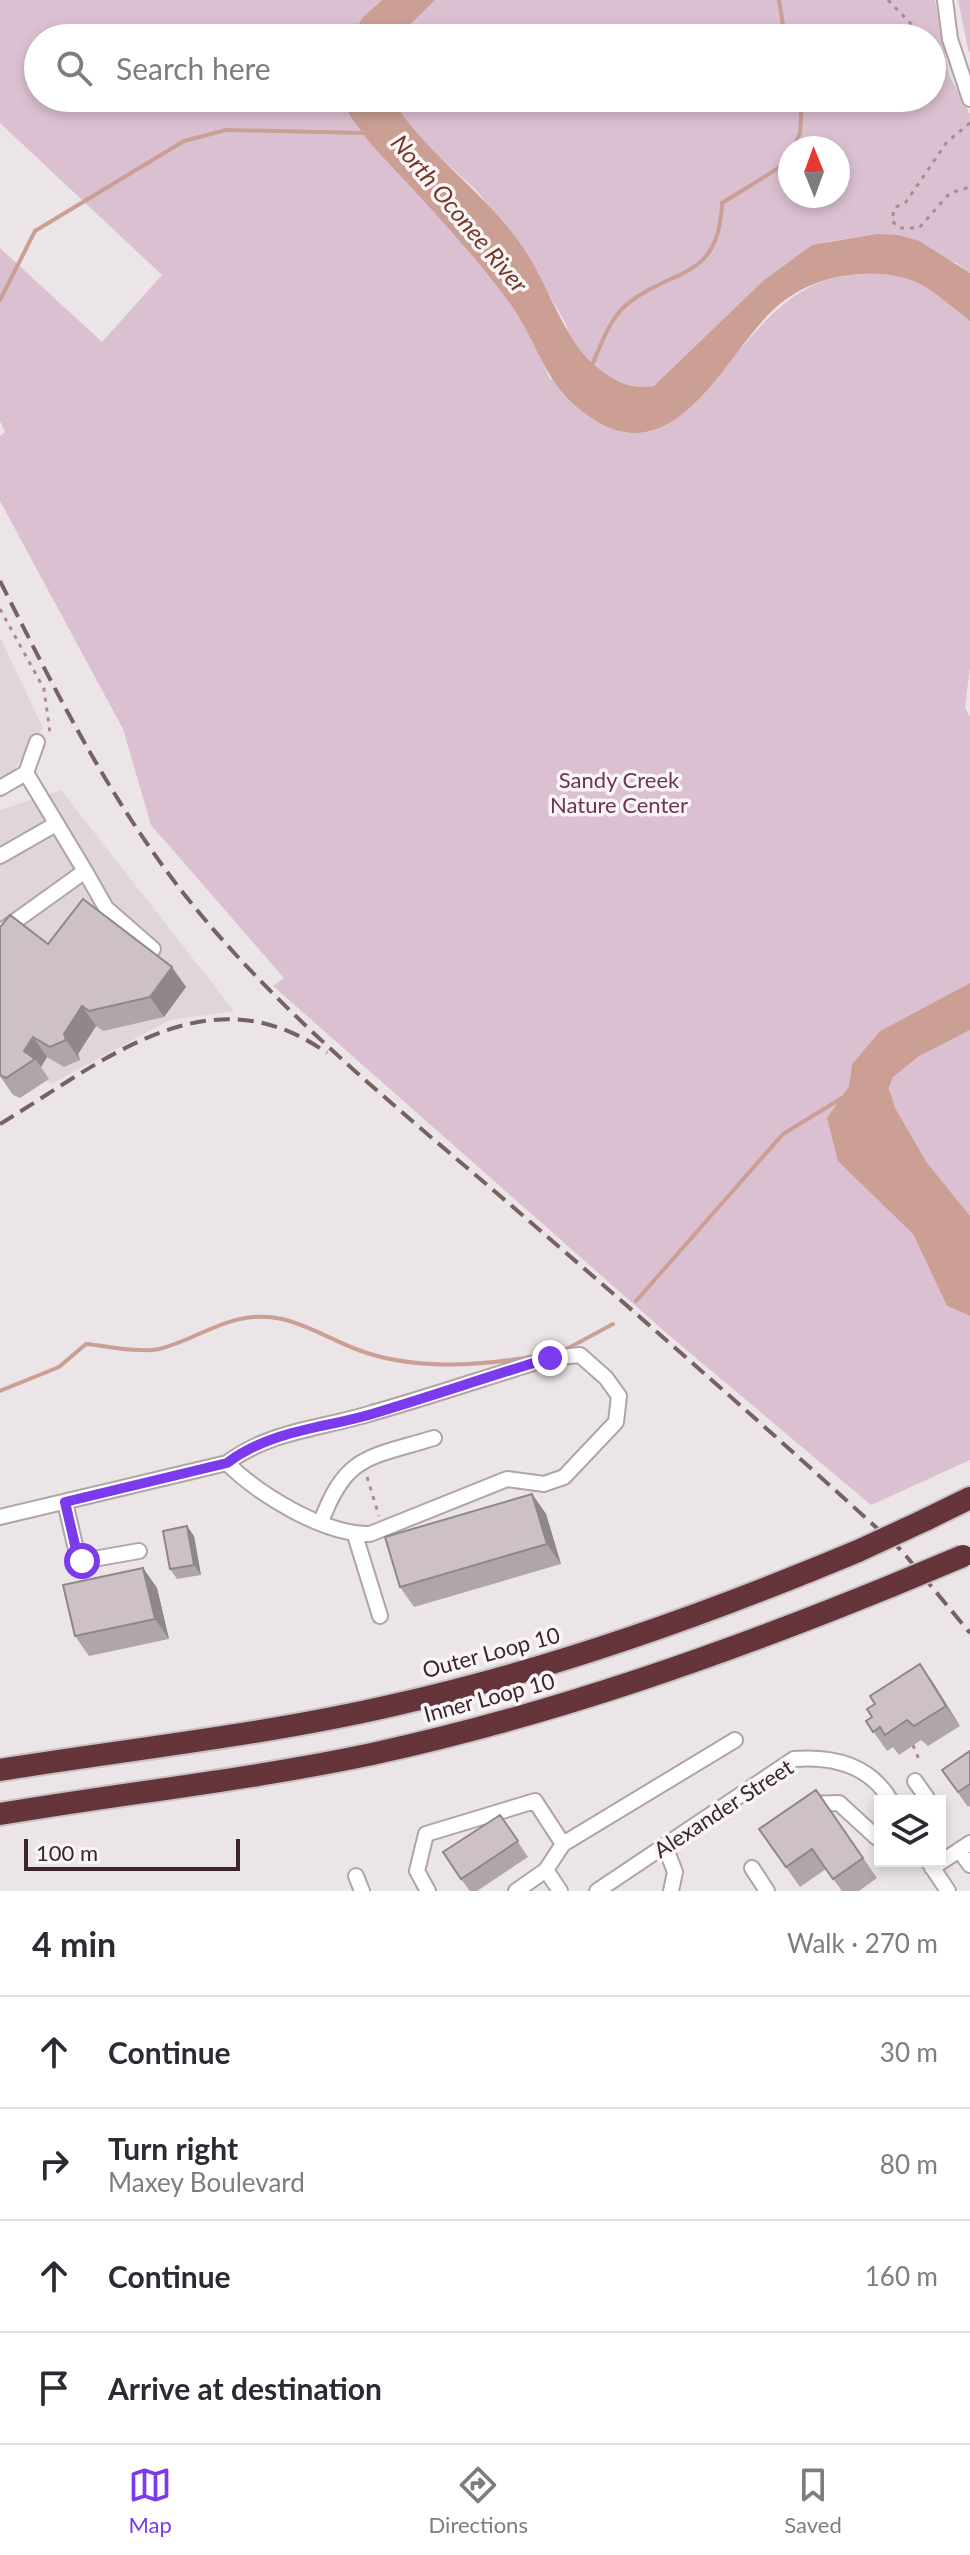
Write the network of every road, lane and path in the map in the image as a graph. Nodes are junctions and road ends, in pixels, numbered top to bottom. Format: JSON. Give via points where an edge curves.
{"nodes":[{"id":1,"x":888,"y":0,"type":"edge"},
{"id":2,"x":945,"y":0,"type":"edge"},
{"id":3,"x":911,"y":24,"type":"edge"},
{"id":4,"x":970,"y":99,"type":"edge"},
{"id":5,"x":970,"y":123,"type":"edge"},
{"id":6,"x":970,"y":187,"type":"edge"},
{"id":7,"x":0,"y":609,"type":"edge"},
{"id":8,"x":37,"y":742,"type":"joint"},
{"id":9,"x":26,"y":773,"type":"junction"},
{"id":10,"x":0,"y":788,"type":"edge"},
{"id":11,"x":56,"y":824,"type":"junction"},
{"id":12,"x":0,"y":856,"type":"edge"},
{"id":13,"x":85,"y":871,"type":"junction"},
{"id":14,"x":0,"y":932,"type":"edge"},
{"id":15,"x":153,"y":949,"type":"edge"},
{"id":16,"x":434,"y":1438,"type":"dead end"},
{"id":17,"x":363,"y":1461,"type":"junction"},
{"id":18,"x":227,"y":1463,"type":"junction"},
{"id":19,"x":970,"y":1498,"type":"edge"},
{"id":20,"x":65,"y":1502,"type":"junction"},
{"id":21,"x":0,"y":1517,"type":"edge"},
{"id":22,"x":321,"y":1522,"type":"junction"},
{"id":23,"x":383,"y":1531,"type":"junction"},
{"id":24,"x":355,"y":1535,"type":"junction"},
{"id":25,"x":139,"y":1551,"type":"dead end"},
{"id":26,"x":966,"y":1555,"type":"edge"},
{"id":27,"x":380,"y":1616,"type":"dead end"},
{"id":28,"x":735,"y":1740,"type":"dead end"},
{"id":29,"x":913,"y":1745,"type":"dead end"},
{"id":30,"x":920,"y":1762,"type":"dead end"},
{"id":31,"x":0,"y":1770,"type":"edge"},
{"id":32,"x":915,"y":1781,"type":"dead end"},
{"id":33,"x":885,"y":1795,"type":"edge"},
{"id":34,"x":925,"y":1795,"type":"edge"},
{"id":35,"x":806,"y":1804,"type":"edge"},
{"id":36,"x":0,"y":1814,"type":"edge"},
{"id":37,"x":874,"y":1835,"type":"edge"},
{"id":38,"x":563,"y":1844,"type":"junction"},
{"id":39,"x":665,"y":1846,"type":"junction"},
{"id":40,"x":965,"y":1847,"type":"edge"},
{"id":41,"x":946,"y":1856,"type":"edge"},
{"id":42,"x":970,"y":1865,"type":"edge"},
{"id":43,"x":931,"y":1867,"type":"edge"},
{"id":44,"x":752,"y":1868,"type":"dead end"},
{"id":45,"x":546,"y":1870,"type":"junction"},
{"id":46,"x":356,"y":1876,"type":"dead end"},
{"id":47,"x":941,"y":1889,"type":"edge"},
{"id":48,"x":362,"y":1891,"type":"edge"},
{"id":49,"x":428,"y":1891,"type":"edge"},
{"id":50,"x":516,"y":1891,"type":"edge"},
{"id":51,"x":560,"y":1891,"type":"edge"},
{"id":52,"x":597,"y":1891,"type":"edge"},
{"id":53,"x":671,"y":1891,"type":"edge"},
{"id":54,"x":767,"y":1891,"type":"edge"}],
"edges":[{"from":1,"to":3,"type":"path"},
{"from":2,"to":4,"type":"street","via":[[950,39]]},
{"from":5,"to":6,"type":"path","via":[[947,142],[906,202],[894,208],[892,221],[899,228],[919,228],[950,193]]},
{"from":7,"to":8,"type":"path","via":[[44,689],[49,735]]},
{"from":8,"to":9,"type":"street"},
{"from":9,"to":10,"type":"street"},
{"from":9,"to":11,"type":"street"},
{"from":11,"to":12,"type":"street"},
{"from":11,"to":13,"type":"street"},
{"from":13,"to":14,"type":"street"},
{"from":13,"to":15,"type":"street","via":[[106,908]]},
{"from":16,"to":17,"type":"street"},
{"from":17,"to":22,"type":"street","via":[[333,1489]]},
{"from":17,"to":23,"type":"path"},
{"from":18,"to":20,"type":"street"},
{"from":18,"to":22,"type":"street","via":[[252,1488]]},
{"from":18,"to":23,"type":"street","via":[[248,1446],[273,1436],[369,1415],[550,1358],[580,1355],[619,1396],[616,1422],[564,1477],[544,1484],[507,1479]]},
{"from":19,"to":31,"type":"highway","name":"Outer Loop 10","bridge":true,"via":[[858,1551],[669,1626],[449,1692],[280,1727]]},
{"from":20,"to":21,"type":"street"},
{"from":20,"to":25,"type":"street","via":[[82,1561]]},
{"from":22,"to":24,"type":"street"},
{"from":23,"to":24,"type":"street"},
{"from":24,"to":27,"type":"street"},
{"from":26,"to":36,"type":"highway","name":"Inner Loop 10","bridge":true,"via":[[667,1672],[458,1733],[262,1774]]},
{"from":28,"to":38,"type":"street"},
{"from":29,"to":30,"type":"path"},
{"from":32,"to":34,"type":"street"},
{"from":33,"to":39,"type":"street","name":"Alexander Street","via":[[865,1773],[842,1761],[794,1759]]},
{"from":35,"to":37,"type":"street","via":[[839,1803]]},
{"from":38,"to":45,"type":"street"},
{"from":38,"to":49,"type":"street","via":[[535,1801],[426,1834],[417,1871]]},
{"from":39,"to":52,"type":"street","name":"Alexander Street"},
{"from":39,"to":53,"type":"street","via":[[675,1872]]},
{"from":40,"to":41,"type":"street"},
{"from":40,"to":42,"type":"street"},
{"from":43,"to":47,"type":"street"},
{"from":44,"to":54,"type":"street"},
{"from":45,"to":50,"type":"street"},
{"from":45,"to":51,"type":"street"},
{"from":46,"to":48,"type":"street"}]}
